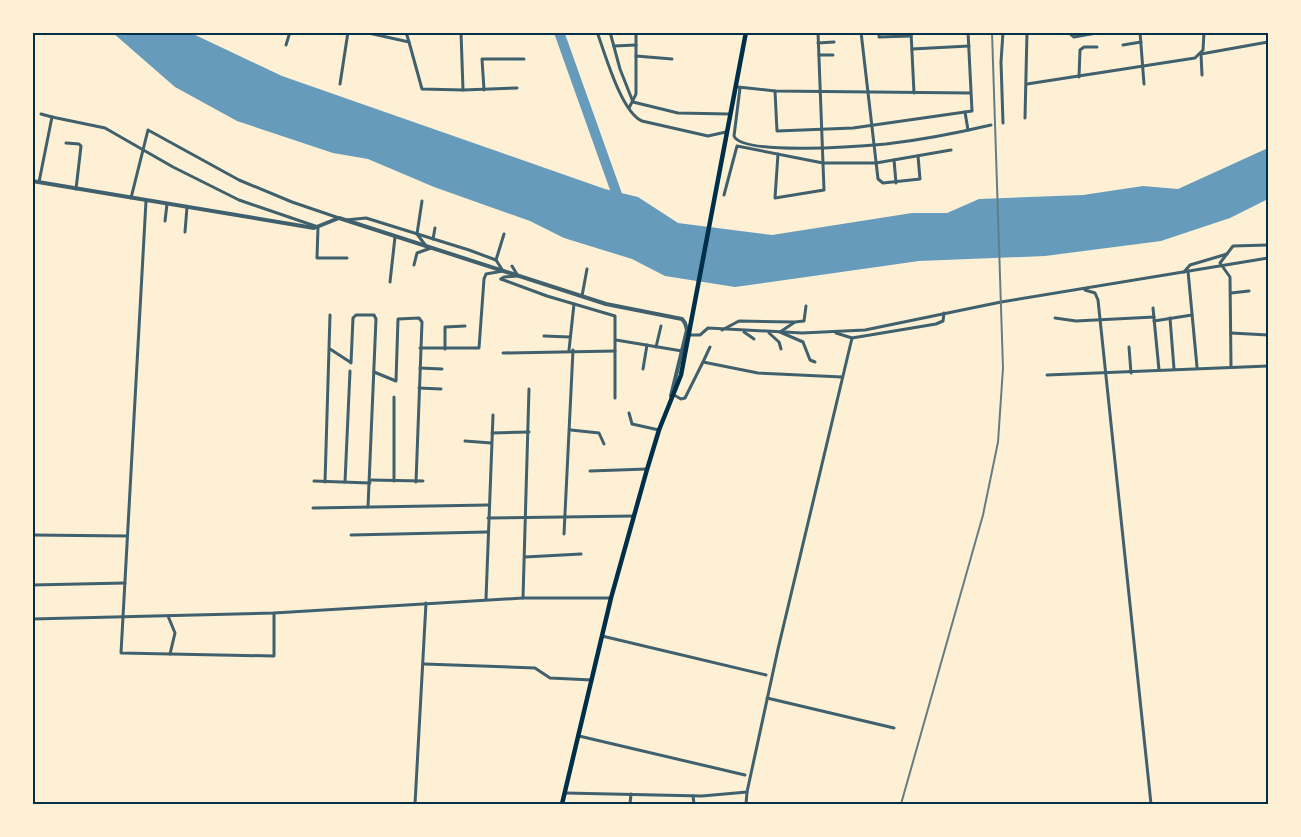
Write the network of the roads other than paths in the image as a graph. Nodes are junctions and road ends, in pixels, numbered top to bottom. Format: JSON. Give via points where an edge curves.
{"nodes":[{"id":1,"x":290,"y":32,"type":"edge"},
{"id":2,"x":348,"y":32,"type":"edge"},
{"id":3,"x":406,"y":32,"type":"edge"},
{"id":4,"x":460,"y":32,"type":"edge"},
{"id":5,"x":597,"y":32,"type":"edge"},
{"id":6,"x":610,"y":32,"type":"edge"},
{"id":7,"x":636,"y":32,"type":"edge"},
{"id":8,"x":746,"y":32,"type":"edge"},
{"id":9,"x":818,"y":32,"type":"edge"},
{"id":10,"x":861,"y":32,"type":"edge"},
{"id":11,"x":879,"y":32,"type":"edge"},
{"id":12,"x":968,"y":32,"type":"edge"},
{"id":13,"x":1003,"y":32,"type":"edge"},
{"id":14,"x":1027,"y":32,"type":"edge"},
{"id":15,"x":1068,"y":32,"type":"edge"},
{"id":16,"x":1102,"y":32,"type":"edge"},
{"id":17,"x":1140,"y":32,"type":"edge"},
{"id":18,"x":1204,"y":32,"type":"edge"},
{"id":19,"x":363,"y":33,"type":"edge"},
{"id":20,"x":911,"y":34,"type":"edge"},
{"id":21,"x":409,"y":42,"type":"junction"},
{"id":22,"x":834,"y":42,"type":"dead end"},
{"id":23,"x":1140,"y":42,"type":"junction"},
{"id":24,"x":1268,"y":42,"type":"edge"},
{"id":25,"x":818,"y":43,"type":"junction"},
{"id":26,"x":286,"y":45,"type":"dead end"},
{"id":27,"x":636,"y":45,"type":"junction"},
{"id":28,"x":1122,"y":45,"type":"dead end"},
{"id":29,"x":614,"y":46,"type":"junction"},
{"id":30,"x":969,"y":46,"type":"junction"},
{"id":31,"x":1097,"y":47,"type":"dead end"},
{"id":32,"x":912,"y":50,"type":"junction"},
{"id":33,"x":1201,"y":54,"type":"junction"},
{"id":34,"x":819,"y":55,"type":"junction"},
{"id":35,"x":833,"y":55,"type":"dead end"},
{"id":36,"x":636,"y":56,"type":"junction"},
{"id":37,"x":524,"y":59,"type":"dead end"},
{"id":38,"x":672,"y":59,"type":"dead end"},
{"id":39,"x":1141,"y":66,"type":"junction"},
{"id":40,"x":1202,"y":75,"type":"dead end"},
{"id":41,"x":1079,"y":77,"type":"junction"},
{"id":42,"x":340,"y":84,"type":"dead end"},
{"id":43,"x":1027,"y":84,"type":"junction"},
{"id":44,"x":1144,"y":84,"type":"dead end"},
{"id":45,"x":734,"y":87,"type":"junction"},
{"id":46,"x":517,"y":88,"type":"dead end"},
{"id":47,"x":740,"y":88,"type":"junction"},
{"id":48,"x":463,"y":90,"type":"junction"},
{"id":49,"x":484,"y":90,"type":"junction"},
{"id":50,"x":775,"y":91,"type":"junction"},
{"id":51,"x":820,"y":91,"type":"junction"},
{"id":52,"x":866,"y":91,"type":"junction"},
{"id":53,"x":914,"y":93,"type":"junction"},
{"id":54,"x":970,"y":93,"type":"junction"},
{"id":55,"x":633,"y":102,"type":"junction"},
{"id":56,"x":629,"y":108,"type":"junction"},
{"id":57,"x":964,"y":112,"type":"junction"},
{"id":58,"x":41,"y":114,"type":"dead end"},
{"id":59,"x":730,"y":114,"type":"junction"},
{"id":60,"x":52,"y":117,"type":"junction"},
{"id":61,"x":1025,"y":118,"type":"dead end"},
{"id":62,"x":1002,"y":123,"type":"dead end"},
{"id":63,"x":872,"y":125,"type":"junction"},
{"id":64,"x":991,"y":125,"type":"dead end"},
{"id":65,"x":822,"y":130,"type":"junction"},
{"id":66,"x":968,"y":130,"type":"junction"},
{"id":67,"x":726,"y":134,"type":"junction"},
{"id":68,"x":66,"y":143,"type":"dead end"},
{"id":69,"x":874,"y":144,"type":"junction"},
{"id":70,"x":824,"y":148,"type":"junction"},
{"id":71,"x":143,"y":150,"type":"junction"},
{"id":72,"x":951,"y":150,"type":"dead end"},
{"id":73,"x":778,"y":154,"type":"junction"},
{"id":74,"x":918,"y":156,"type":"junction"},
{"id":75,"x":894,"y":160,"type":"junction"},
{"id":76,"x":823,"y":162,"type":"junction"},
{"id":77,"x":876,"y":162,"type":"junction"},
{"id":78,"x":32,"y":181,"type":"edge"},
{"id":79,"x":39,"y":182,"type":"junction"},
{"id":80,"x":896,"y":183,"type":"junction"},
{"id":81,"x":76,"y":190,"type":"junction"},
{"id":82,"x":724,"y":196,"type":"dead end"},
{"id":83,"x":131,"y":198,"type":"junction"},
{"id":84,"x":146,"y":201,"type":"junction"},
{"id":85,"x":422,"y":201,"type":"dead end"},
{"id":86,"x":167,"y":204,"type":"junction"},
{"id":87,"x":187,"y":207,"type":"junction"},
{"id":88,"x":339,"y":218,"type":"junction"},
{"id":89,"x":346,"y":220,"type":"junction"},
{"id":90,"x":166,"y":221,"type":"dead end"},
{"id":91,"x":320,"y":226,"type":"junction"},
{"id":92,"x":435,"y":228,"type":"dead end"},
{"id":93,"x":185,"y":232,"type":"dead end"},
{"id":94,"x":417,"y":234,"type":"junction"},
{"id":95,"x":504,"y":234,"type":"dead end"},
{"id":96,"x":395,"y":237,"type":"junction"},
{"id":97,"x":433,"y":239,"type":"junction"},
{"id":98,"x":1268,"y":245,"type":"edge"},
{"id":99,"x":426,"y":246,"type":"junction"},
{"id":100,"x":432,"y":248,"type":"junction"},
{"id":101,"x":1227,"y":254,"type":"junction"},
{"id":102,"x":347,"y":258,"type":"dead end"},
{"id":103,"x":496,"y":260,"type":"junction"},
{"id":104,"x":1268,"y":260,"type":"edge"},
{"id":105,"x":414,"y":265,"type":"dead end"},
{"id":106,"x":1220,"y":265,"type":"junction"},
{"id":107,"x":512,"y":266,"type":"dead end"},
{"id":108,"x":587,"y":269,"type":"dead end"},
{"id":109,"x":503,"y":271,"type":"junction"},
{"id":110,"x":1188,"y":272,"type":"junction"},
{"id":111,"x":1183,"y":273,"type":"junction"},
{"id":112,"x":518,"y":276,"type":"junction"},
{"id":113,"x":390,"y":282,"type":"dead end"},
{"id":114,"x":1085,"y":290,"type":"junction"},
{"id":115,"x":1249,"y":291,"type":"dead end"},
{"id":116,"x":1230,"y":293,"type":"junction"},
{"id":117,"x":582,"y":296,"type":"junction"},
{"id":118,"x":574,"y":304,"type":"junction"},
{"id":119,"x":806,"y":306,"type":"dead end"},
{"id":120,"x":1153,"y":308,"type":"dead end"},
{"id":121,"x":944,"y":313,"type":"junction"},
{"id":122,"x":1192,"y":315,"type":"junction"},
{"id":123,"x":330,"y":316,"type":"dead end"},
{"id":124,"x":1055,"y":318,"type":"dead end"},
{"id":125,"x":1170,"y":318,"type":"junction"},
{"id":126,"x":1154,"y":319,"type":"junction"},
{"id":127,"x":1099,"y":321,"type":"junction"},
{"id":128,"x":795,"y":322,"type":"junction"},
{"id":129,"x":465,"y":326,"type":"dead end"},
{"id":130,"x":661,"y":326,"type":"dead end"},
{"id":131,"x":722,"y":330,"type":"junction"},
{"id":132,"x":744,"y":332,"type":"junction"},
{"id":133,"x":768,"y":332,"type":"junction"},
{"id":134,"x":780,"y":332,"type":"junction"},
{"id":135,"x":834,"y":332,"type":"junction"},
{"id":136,"x":1231,"y":333,"type":"junction"},
{"id":137,"x":690,"y":334,"type":"junction"},
{"id":138,"x":544,"y":336,"type":"dead end"},
{"id":139,"x":1268,"y":336,"type":"edge"},
{"id":140,"x":570,"y":337,"type":"junction"},
{"id":141,"x":852,"y":338,"type":"junction"},
{"id":142,"x":754,"y":339,"type":"dead end"},
{"id":143,"x":616,"y":340,"type":"junction"},
{"id":144,"x":647,"y":345,"type":"junction"},
{"id":145,"x":656,"y":347,"type":"junction"},
{"id":146,"x":710,"y":347,"type":"dead end"},
{"id":147,"x":1129,"y":347,"type":"dead end"},
{"id":148,"x":420,"y":348,"type":"junction"},
{"id":149,"x":330,"y":349,"type":"junction"},
{"id":150,"x":445,"y":349,"type":"junction"},
{"id":151,"x":781,"y":349,"type":"dead end"},
{"id":152,"x":571,"y":350,"type":"junction"},
{"id":153,"x":615,"y":351,"type":"junction"},
{"id":154,"x":682,"y":351,"type":"junction"},
{"id":155,"x":503,"y":353,"type":"dead end"},
{"id":156,"x":703,"y":362,"type":"junction"},
{"id":157,"x":815,"y":362,"type":"dead end"},
{"id":158,"x":1268,"y":366,"type":"edge"},
{"id":159,"x":1197,"y":367,"type":"junction"},
{"id":160,"x":1231,"y":367,"type":"junction"},
{"id":161,"x":420,"y":368,"type":"junction"},
{"id":162,"x":442,"y":369,"type":"dead end"},
{"id":163,"x":643,"y":369,"type":"dead end"},
{"id":164,"x":1174,"y":369,"type":"junction"},
{"id":165,"x":1159,"y":370,"type":"junction"},
{"id":166,"x":350,"y":371,"type":"dead end"},
{"id":167,"x":374,"y":372,"type":"junction"},
{"id":168,"x":1131,"y":372,"type":"junction"},
{"id":169,"x":1105,"y":374,"type":"junction"},
{"id":170,"x":1047,"y":375,"type":"dead end"},
{"id":171,"x":842,"y":377,"type":"junction"},
{"id":172,"x":419,"y":388,"type":"junction"},
{"id":173,"x":441,"y":389,"type":"dead end"},
{"id":174,"x":529,"y":389,"type":"dead end"},
{"id":175,"x":674,"y":395,"type":"junction"},
{"id":176,"x":394,"y":397,"type":"dead end"},
{"id":177,"x":615,"y":398,"type":"dead end"},
{"id":178,"x":670,"y":403,"type":"junction"},
{"id":179,"x":629,"y":413,"type":"dead end"},
{"id":180,"x":493,"y":415,"type":"dead end"},
{"id":181,"x":571,"y":430,"type":"junction"},
{"id":182,"x":659,"y":430,"type":"junction"},
{"id":183,"x":492,"y":432,"type":"junction"},
{"id":184,"x":529,"y":432,"type":"junction"},
{"id":185,"x":465,"y":441,"type":"dead end"},
{"id":186,"x":492,"y":443,"type":"junction"},
{"id":187,"x":604,"y":444,"type":"dead end"},
{"id":188,"x":647,"y":469,"type":"junction"},
{"id":189,"x":590,"y":471,"type":"dead end"},
{"id":190,"x":394,"y":481,"type":"junction"},
{"id":191,"x":423,"y":481,"type":"dead end"},
{"id":192,"x":314,"y":482,"type":"dead end"},
{"id":193,"x":325,"y":482,"type":"junction"},
{"id":194,"x":345,"y":482,"type":"junction"},
{"id":195,"x":370,"y":482,"type":"junction"},
{"id":196,"x":416,"y":482,"type":"junction"},
{"id":197,"x":489,"y":505,"type":"junction"},
{"id":198,"x":368,"y":507,"type":"junction"},
{"id":199,"x":313,"y":508,"type":"dead end"},
{"id":200,"x":634,"y":516,"type":"junction"},
{"id":201,"x":565,"y":517,"type":"junction"},
{"id":202,"x":488,"y":518,"type":"junction"},
{"id":203,"x":527,"y":519,"type":"junction"},
{"id":204,"x":488,"y":532,"type":"junction"},
{"id":205,"x":564,"y":534,"type":"dead end"},
{"id":206,"x":32,"y":535,"type":"edge"},
{"id":207,"x":351,"y":535,"type":"dead end"},
{"id":208,"x":127,"y":536,"type":"junction"},
{"id":209,"x":581,"y":554,"type":"dead end"},
{"id":210,"x":525,"y":557,"type":"junction"},
{"id":211,"x":125,"y":583,"type":"junction"},
{"id":212,"x":32,"y":585,"type":"edge"},
{"id":213,"x":523,"y":598,"type":"junction"},
{"id":214,"x":611,"y":598,"type":"junction"},
{"id":215,"x":486,"y":599,"type":"junction"},
{"id":216,"x":426,"y":603,"type":"junction"},
{"id":217,"x":274,"y":613,"type":"junction"},
{"id":218,"x":168,"y":616,"type":"junction"},
{"id":219,"x":124,"y":617,"type":"junction"},
{"id":220,"x":32,"y":619,"type":"edge"},
{"id":221,"x":602,"y":636,"type":"junction"},
{"id":222,"x":170,"y":654,"type":"junction"},
{"id":223,"x":424,"y":664,"type":"junction"},
{"id":224,"x":766,"y":675,"type":"dead end"},
{"id":225,"x":593,"y":680,"type":"junction"},
{"id":226,"x":767,"y":698,"type":"junction"},
{"id":227,"x":894,"y":728,"type":"dead end"},
{"id":228,"x":579,"y":736,"type":"junction"},
{"id":229,"x":745,"y":774,"type":"dead end"},
{"id":230,"x":747,"y":792,"type":"junction"},
{"id":231,"x":565,"y":793,"type":"junction"},
{"id":232,"x":632,"y":794,"type":"junction"},
{"id":233,"x":693,"y":796,"type":"junction"},
{"id":234,"x":415,"y":804,"type":"edge"},
{"id":235,"x":562,"y":804,"type":"edge"},
{"id":236,"x":630,"y":804,"type":"edge"},
{"id":237,"x":694,"y":804,"type":"edge"},
{"id":238,"x":746,"y":804,"type":"edge"},
{"id":239,"x":1151,"y":804,"type":"edge"}],
"edges":[{"from":1,"to":26,"type":"street"},
{"from":2,"to":42,"type":"street"},
{"from":3,"to":21,"type":"street"},
{"from":4,"to":48,"type":"street"},
{"from":5,"to":56,"type":"street","via":[[616,84]]},
{"from":6,"to":29,"type":"street"},
{"from":7,"to":27,"type":"street"},
{"from":8,"to":45,"type":"main road"},
{"from":9,"to":25,"type":"street"},
{"from":10,"to":52,"type":"street"},
{"from":11,"to":20,"type":"street","via":[[879,37]]},
{"from":12,"to":30,"type":"street"},
{"from":13,"to":62,"type":"street"},
{"from":14,"to":43,"type":"street"},
{"from":15,"to":16,"type":"street","via":[[1074,37]]},
{"from":17,"to":23,"type":"street"},
{"from":18,"to":33,"type":"street"},
{"from":19,"to":21,"type":"street"},
{"from":20,"to":32,"type":"street"},
{"from":21,"to":48,"type":"street","via":[[422,89]]},
{"from":22,"to":25,"type":"street"},
{"from":23,"to":28,"type":"street"},
{"from":23,"to":39,"type":"street"},
{"from":24,"to":33,"type":"street"},
{"from":25,"to":34,"type":"street"},
{"from":27,"to":29,"type":"street"},
{"from":27,"to":36,"type":"street"},
{"from":29,"to":55,"type":"street"},
{"from":30,"to":32,"type":"street"},
{"from":30,"to":54,"type":"street"},
{"from":31,"to":41,"type":"street","via":[[1080,50]]},
{"from":32,"to":53,"type":"street"},
{"from":33,"to":39,"type":"street","via":[[1195,58]]},
{"from":33,"to":40,"type":"street"},
{"from":34,"to":35,"type":"street"},
{"from":34,"to":51,"type":"street"},
{"from":36,"to":38,"type":"street"},
{"from":36,"to":55,"type":"street"},
{"from":37,"to":49,"type":"street","via":[[482,59]]},
{"from":39,"to":41,"type":"street"},
{"from":39,"to":44,"type":"street"},
{"from":41,"to":43,"type":"street"},
{"from":43,"to":61,"type":"street"},
{"from":45,"to":47,"type":"street"},
{"from":45,"to":59,"type":"main road"},
{"from":46,"to":49,"type":"street"},
{"from":47,"to":50,"type":"street"},
{"from":47,"to":70,"type":"street","via":[[735,139],[767,147]]},
{"from":48,"to":49,"type":"street"},
{"from":50,"to":51,"type":"street"},
{"from":50,"to":65,"type":"street","via":[[777,132]]},
{"from":51,"to":52,"type":"street"},
{"from":51,"to":65,"type":"street"},
{"from":52,"to":53,"type":"street"},
{"from":52,"to":63,"type":"street"},
{"from":53,"to":54,"type":"street"},
{"from":54,"to":57,"type":"street","via":[[972,111]]},
{"from":55,"to":56,"type":"street"},
{"from":55,"to":59,"type":"street","via":[[678,113]]},
{"from":56,"to":67,"type":"street","via":[[635,117],[642,120],[708,136]]},
{"from":57,"to":63,"type":"street"},
{"from":57,"to":66,"type":"street"},
{"from":58,"to":60,"type":"street"},
{"from":59,"to":67,"type":"main road"},
{"from":60,"to":71,"type":"street","via":[[101,127]]},
{"from":60,"to":79,"type":"street"},
{"from":63,"to":65,"type":"street"},
{"from":63,"to":69,"type":"street"},
{"from":64,"to":66,"type":"street"},
{"from":65,"to":70,"type":"street"},
{"from":66,"to":69,"type":"street"},
{"from":67,"to":137,"type":"main road"},
{"from":68,"to":81,"type":"street","via":[[79,144],[81,148]]},
{"from":69,"to":70,"type":"street"},
{"from":69,"to":77,"type":"street"},
{"from":70,"to":76,"type":"street"},
{"from":71,"to":83,"type":"street"},
{"from":71,"to":88,"type":"street","via":[[148,130],[239,180]]},
{"from":71,"to":91,"type":"street","via":[[238,200]]},
{"from":72,"to":74,"type":"street"},
{"from":73,"to":76,"type":"street"},
{"from":73,"to":76,"type":"street","via":[[775,198],[823,191]]},
{"from":73,"to":82,"type":"street","via":[[736,147]]},
{"from":74,"to":75,"type":"street"},
{"from":74,"to":80,"type":"street","via":[[920,179]]},
{"from":75,"to":77,"type":"street"},
{"from":75,"to":80,"type":"street"},
{"from":76,"to":77,"type":"street"},
{"from":77,"to":80,"type":"street","via":[[880,182]]},
{"from":78,"to":79,"type":"street"},
{"from":79,"to":81,"type":"street"},
{"from":81,"to":83,"type":"street"},
{"from":83,"to":84,"type":"street"},
{"from":84,"to":86,"type":"street"},
{"from":84,"to":208,"type":"street"},
{"from":85,"to":94,"type":"street"},
{"from":86,"to":87,"type":"street"},
{"from":86,"to":90,"type":"street"},
{"from":87,"to":91,"type":"street"},
{"from":87,"to":93,"type":"street"},
{"from":88,"to":89,"type":"street"},
{"from":88,"to":91,"type":"street"},
{"from":89,"to":94,"type":"street","via":[[366,218]]},
{"from":89,"to":96,"type":"street"},
{"from":91,"to":102,"type":"street","via":[[317,258]]},
{"from":92,"to":97,"type":"street"},
{"from":94,"to":97,"type":"street"},
{"from":94,"to":99,"type":"street"},
{"from":95,"to":103,"type":"street"},
{"from":96,"to":99,"type":"street"},
{"from":96,"to":113,"type":"street"},
{"from":97,"to":103,"type":"street"},
{"from":98,"to":101,"type":"street","via":[[1233,246]]},
{"from":99,"to":100,"type":"street"},
{"from":100,"to":105,"type":"street","via":[[417,253]]},
{"from":100,"to":109,"type":"street"},
{"from":101,"to":106,"type":"street"},
{"from":101,"to":111,"type":"street","via":[[1190,265]]},
{"from":103,"to":109,"type":"street"},
{"from":104,"to":106,"type":"street"},
{"from":106,"to":110,"type":"street"},
{"from":106,"to":116,"type":"street","via":[[1229,273]]},
{"from":107,"to":112,"type":"street"},
{"from":108,"to":117,"type":"street"},
{"from":109,"to":112,"type":"street"},
{"from":109,"to":150,"type":"street","via":[[486,274],[484,279],[479,348]]},
{"from":110,"to":111,"type":"street"},
{"from":110,"to":122,"type":"street"},
{"from":111,"to":114,"type":"street"},
{"from":112,"to":117,"type":"street"},
{"from":112,"to":118,"type":"street","via":[[502,280]]},
{"from":114,"to":121,"type":"street"},
{"from":114,"to":127,"type":"street","via":[[1097,296]]},
{"from":115,"to":116,"type":"street"},
{"from":116,"to":136,"type":"street"},
{"from":117,"to":154,"type":"street","via":[[682,319],[687,326]]},
{"from":118,"to":140,"type":"street"},
{"from":118,"to":143,"type":"street","via":[[615,316]]},
{"from":119,"to":128,"type":"street","via":[[804,321]]},
{"from":120,"to":126,"type":"street"},
{"from":121,"to":135,"type":"street","via":[[865,330]]},
{"from":121,"to":141,"type":"street","via":[[943,321],[936,324]]},
{"from":122,"to":125,"type":"street"},
{"from":122,"to":159,"type":"street"},
{"from":123,"to":149,"type":"street"},
{"from":124,"to":127,"type":"street"},
{"from":125,"to":126,"type":"street"},
{"from":125,"to":164,"type":"street"},
{"from":126,"to":127,"type":"street"},
{"from":126,"to":165,"type":"street"},
{"from":127,"to":169,"type":"street"},
{"from":128,"to":131,"type":"street","via":[[739,321]]},
{"from":128,"to":134,"type":"street"},
{"from":129,"to":150,"type":"street","via":[[445,327]]},
{"from":130,"to":145,"type":"street"},
{"from":131,"to":132,"type":"street"},
{"from":131,"to":137,"type":"street","via":[[708,328],[700,335]]},
{"from":132,"to":133,"type":"street"},
{"from":132,"to":142,"type":"street"},
{"from":133,"to":134,"type":"street"},
{"from":133,"to":151,"type":"street","via":[[779,342]]},
{"from":134,"to":135,"type":"street"},
{"from":134,"to":157,"type":"street","via":[[803,342],[810,360]]},
{"from":135,"to":141,"type":"street"},
{"from":136,"to":139,"type":"street"},
{"from":136,"to":160,"type":"street"},
{"from":137,"to":175,"type":"main road","via":[[682,375]]},
{"from":138,"to":140,"type":"street"},
{"from":140,"to":152,"type":"street"},
{"from":141,"to":171,"type":"street"},
{"from":143,"to":144,"type":"street"},
{"from":143,"to":153,"type":"street"},
{"from":144,"to":145,"type":"street"},
{"from":144,"to":163,"type":"street"},
{"from":145,"to":154,"type":"street"},
{"from":146,"to":156,"type":"street"},
{"from":147,"to":168,"type":"street"},
{"from":148,"to":150,"type":"street"},
{"from":148,"to":161,"type":"street"},
{"from":148,"to":167,"type":"street","via":[[420,318],[399,318],[396,381]]},
{"from":149,"to":167,"type":"street","via":[[351,363],[353,318],[356,315],[374,315]]},
{"from":149,"to":193,"type":"street"},
{"from":152,"to":153,"type":"street"},
{"from":152,"to":155,"type":"street"},
{"from":152,"to":181,"type":"street"},
{"from":153,"to":177,"type":"street"},
{"from":154,"to":178,"type":"street"},
{"from":156,"to":171,"type":"street","via":[[758,373]]},
{"from":156,"to":175,"type":"street","via":[[685,398]]},
{"from":158,"to":160,"type":"street"},
{"from":159,"to":160,"type":"street"},
{"from":159,"to":164,"type":"street"},
{"from":161,"to":162,"type":"street"},
{"from":161,"to":172,"type":"street"},
{"from":164,"to":165,"type":"street"},
{"from":165,"to":168,"type":"street"},
{"from":166,"to":194,"type":"street"},
{"from":167,"to":195,"type":"street"},
{"from":168,"to":169,"type":"street"},
{"from":169,"to":170,"type":"street"},
{"from":169,"to":239,"type":"street"},
{"from":171,"to":226,"type":"street"},
{"from":172,"to":173,"type":"street"},
{"from":172,"to":196,"type":"street"},
{"from":174,"to":184,"type":"street"},
{"from":175,"to":178,"type":"main road"},
{"from":176,"to":190,"type":"street"},
{"from":178,"to":182,"type":"main road"},
{"from":179,"to":182,"type":"street","via":[[632,424]]},
{"from":180,"to":183,"type":"street"},
{"from":181,"to":187,"type":"street","via":[[599,433]]},
{"from":181,"to":201,"type":"street"},
{"from":182,"to":188,"type":"main road"},
{"from":183,"to":184,"type":"street"},
{"from":183,"to":186,"type":"street"},
{"from":184,"to":203,"type":"street"},
{"from":185,"to":186,"type":"street"},
{"from":186,"to":197,"type":"street"},
{"from":188,"to":189,"type":"street"},
{"from":188,"to":200,"type":"main road"},
{"from":190,"to":195,"type":"street"},
{"from":190,"to":196,"type":"street"},
{"from":191,"to":196,"type":"street"},
{"from":192,"to":193,"type":"street"},
{"from":193,"to":194,"type":"street"},
{"from":194,"to":195,"type":"street"},
{"from":195,"to":198,"type":"street"},
{"from":197,"to":198,"type":"street"},
{"from":197,"to":202,"type":"street"},
{"from":198,"to":199,"type":"street"},
{"from":200,"to":201,"type":"street"},
{"from":200,"to":214,"type":"main road"},
{"from":201,"to":203,"type":"street"},
{"from":201,"to":205,"type":"street"},
{"from":202,"to":203,"type":"street"},
{"from":202,"to":204,"type":"street"},
{"from":203,"to":210,"type":"street"},
{"from":204,"to":207,"type":"street"},
{"from":204,"to":215,"type":"street"},
{"from":206,"to":208,"type":"street"},
{"from":208,"to":211,"type":"street"},
{"from":209,"to":210,"type":"street"},
{"from":210,"to":213,"type":"street"},
{"from":211,"to":212,"type":"street"},
{"from":211,"to":219,"type":"street"},
{"from":213,"to":214,"type":"street"},
{"from":213,"to":215,"type":"street"},
{"from":214,"to":221,"type":"main road"},
{"from":215,"to":216,"type":"street"},
{"from":216,"to":217,"type":"street"},
{"from":216,"to":223,"type":"street"},
{"from":217,"to":218,"type":"street"},
{"from":217,"to":222,"type":"street","via":[[274,656]]},
{"from":218,"to":219,"type":"street"},
{"from":218,"to":222,"type":"street","via":[[175,633]]},
{"from":219,"to":220,"type":"street"},
{"from":219,"to":222,"type":"street","via":[[121,653]]},
{"from":221,"to":224,"type":"street"},
{"from":221,"to":225,"type":"main road"},
{"from":223,"to":225,"type":"street","via":[[535,668],[550,678]]},
{"from":223,"to":234,"type":"street"},
{"from":225,"to":228,"type":"main road"},
{"from":226,"to":227,"type":"street"},
{"from":226,"to":230,"type":"street"},
{"from":228,"to":229,"type":"street"},
{"from":228,"to":231,"type":"main road"},
{"from":230,"to":233,"type":"street"},
{"from":230,"to":238,"type":"street"},
{"from":231,"to":232,"type":"street"},
{"from":231,"to":235,"type":"main road"},
{"from":232,"to":233,"type":"street"},
{"from":232,"to":236,"type":"street"},
{"from":233,"to":237,"type":"street"}]}
